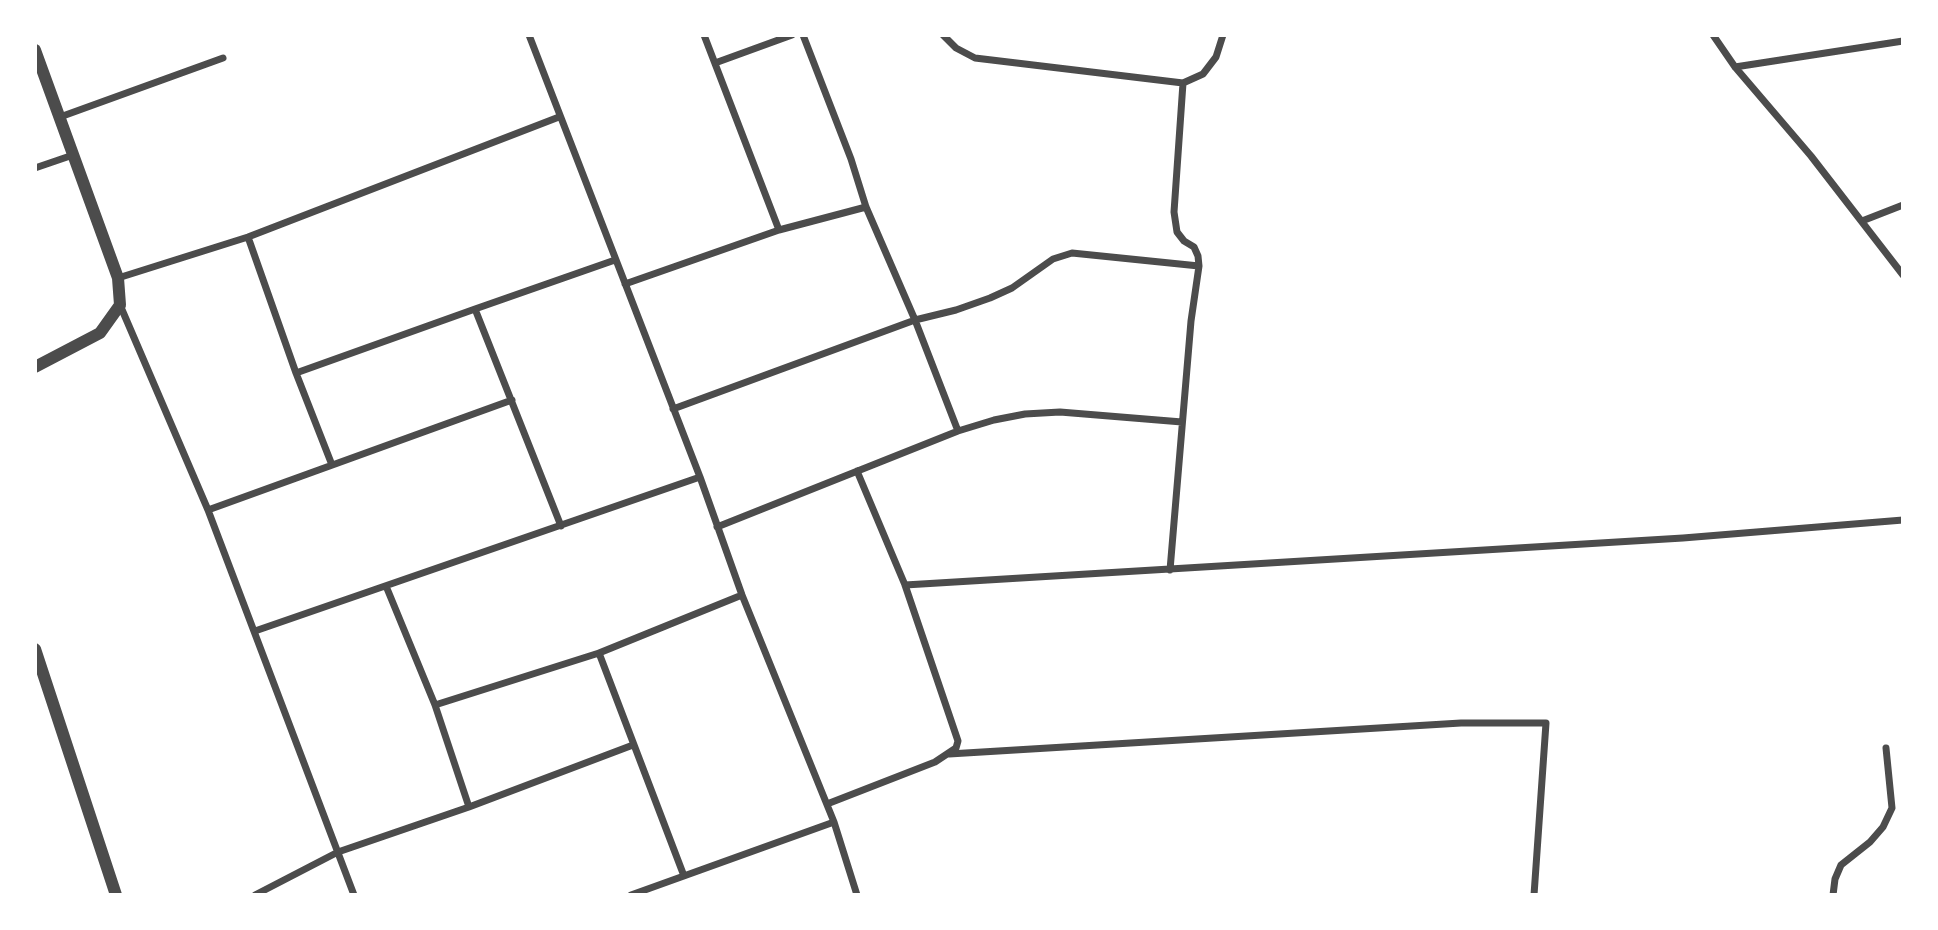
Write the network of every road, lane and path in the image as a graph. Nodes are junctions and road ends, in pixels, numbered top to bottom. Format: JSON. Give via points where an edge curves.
{"nodes":[{"id":1,"x":528,"y":35,"type":"edge"},
{"id":2,"x":704,"y":35,"type":"edge"},
{"id":3,"x":792,"y":35,"type":"edge"},
{"id":4,"x":803,"y":35,"type":"edge"},
{"id":5,"x":943,"y":35,"type":"edge"},
{"id":6,"x":1223,"y":35,"type":"edge"},
{"id":7,"x":1713,"y":35,"type":"edge"},
{"id":8,"x":1903,"y":41,"type":"edge"},
{"id":9,"x":35,"y":50,"type":"edge"},
{"id":10,"x":223,"y":58,"type":"dead end"},
{"id":11,"x":715,"y":64,"type":"junction"},
{"id":12,"x":1735,"y":67,"type":"junction"},
{"id":13,"x":1183,"y":83,"type":"junction"},
{"id":14,"x":60,"y":117,"type":"junction"},
{"id":15,"x":559,"y":117,"type":"junction"},
{"id":16,"x":73,"y":155,"type":"junction"},
{"id":17,"x":35,"y":168,"type":"edge"},
{"id":18,"x":1903,"y":205,"type":"edge"},
{"id":19,"x":866,"y":207,"type":"junction"},
{"id":20,"x":1862,"y":221,"type":"junction"},
{"id":21,"x":779,"y":230,"type":"junction"},
{"id":22,"x":248,"y":237,"type":"junction"},
{"id":23,"x":615,"y":260,"type":"junction"},
{"id":24,"x":1199,"y":266,"type":"junction"},
{"id":25,"x":1903,"y":275,"type":"edge"},
{"id":26,"x":118,"y":278,"type":"junction"},
{"id":27,"x":625,"y":284,"type":"junction"},
{"id":28,"x":120,"y":304,"type":"junction"},
{"id":29,"x":475,"y":309,"type":"junction"},
{"id":30,"x":915,"y":320,"type":"junction"},
{"id":31,"x":35,"y":367,"type":"edge"},
{"id":32,"x":296,"y":373,"type":"junction"},
{"id":33,"x":512,"y":400,"type":"junction"},
{"id":34,"x":674,"y":409,"type":"junction"},
{"id":35,"x":1182,"y":422,"type":"junction"},
{"id":36,"x":958,"y":431,"type":"junction"},
{"id":37,"x":332,"y":465,"type":"junction"},
{"id":38,"x":857,"y":471,"type":"junction"},
{"id":39,"x":700,"y":477,"type":"junction"},
{"id":40,"x":208,"y":509,"type":"junction"},
{"id":41,"x":1903,"y":520,"type":"edge"},
{"id":42,"x":561,"y":526,"type":"junction"},
{"id":43,"x":718,"y":527,"type":"junction"},
{"id":44,"x":1170,"y":570,"type":"junction"},
{"id":45,"x":905,"y":584,"type":"junction"},
{"id":46,"x":386,"y":586,"type":"junction"},
{"id":47,"x":742,"y":595,"type":"junction"},
{"id":48,"x":255,"y":631,"type":"junction"},
{"id":49,"x":35,"y":649,"type":"edge"},
{"id":50,"x":598,"y":653,"type":"junction"},
{"id":51,"x":435,"y":705,"type":"junction"},
{"id":52,"x":634,"y":745,"type":"junction"},
{"id":53,"x":1886,"y":748,"type":"dead end"},
{"id":54,"x":949,"y":754,"type":"junction"},
{"id":55,"x":827,"y":804,"type":"junction"},
{"id":56,"x":469,"y":807,"type":"junction"},
{"id":57,"x":834,"y":822,"type":"junction"},
{"id":58,"x":338,"y":852,"type":"junction"},
{"id":59,"x":684,"y":876,"type":"junction"},
{"id":60,"x":116,"y":895,"type":"edge"},
{"id":61,"x":255,"y":895,"type":"edge"},
{"id":62,"x":354,"y":895,"type":"edge"},
{"id":63,"x":631,"y":895,"type":"edge"},
{"id":64,"x":858,"y":895,"type":"edge"},
{"id":65,"x":1534,"y":895,"type":"edge"},
{"id":66,"x":1833,"y":895,"type":"edge"}],
"edges":[{"from":1,"to":15,"type":"street"},
{"from":2,"to":11,"type":"street"},
{"from":3,"to":11,"type":"street"},
{"from":4,"to":19,"type":"street"},
{"from":5,"to":13,"type":"street","via":[[975,58]]},
{"from":6,"to":13,"type":"street","via":[[1216,57],[1203,74]]},
{"from":7,"to":12,"type":"street"},
{"from":8,"to":12,"type":"street"},
{"from":9,"to":14,"type":"street"},
{"from":10,"to":14,"type":"street"},
{"from":11,"to":21,"type":"street"},
{"from":12,"to":20,"type":"street"},
{"from":13,"to":24,"type":"street","via":[[1174,212],[1177,232],[1194,247]]},
{"from":14,"to":16,"type":"street"},
{"from":15,"to":22,"type":"street"},
{"from":15,"to":23,"type":"street"},
{"from":16,"to":17,"type":"street"},
{"from":16,"to":26,"type":"street"},
{"from":18,"to":20,"type":"street"},
{"from":19,"to":21,"type":"street"},
{"from":19,"to":30,"type":"street"},
{"from":20,"to":25,"type":"street"},
{"from":21,"to":27,"type":"street"},
{"from":22,"to":26,"type":"street"},
{"from":22,"to":32,"type":"street"},
{"from":23,"to":27,"type":"street"},
{"from":23,"to":29,"type":"street"},
{"from":24,"to":30,"type":"street","via":[[1072,253],[1053,259],[990,298]]},
{"from":24,"to":35,"type":"street"},
{"from":26,"to":28,"type":"street"},
{"from":27,"to":34,"type":"street"},
{"from":28,"to":31,"type":"street","via":[[100,333]]},
{"from":28,"to":40,"type":"street"},
{"from":29,"to":32,"type":"street"},
{"from":29,"to":33,"type":"street"},
{"from":30,"to":34,"type":"street"},
{"from":30,"to":36,"type":"street"},
{"from":32,"to":37,"type":"street"},
{"from":33,"to":37,"type":"street"},
{"from":33,"to":42,"type":"street"},
{"from":34,"to":39,"type":"street"},
{"from":35,"to":36,"type":"street","via":[[1060,412],[1025,414]]},
{"from":35,"to":44,"type":"street"},
{"from":36,"to":38,"type":"street"},
{"from":37,"to":40,"type":"street"},
{"from":38,"to":43,"type":"street"},
{"from":38,"to":45,"type":"street"},
{"from":39,"to":42,"type":"street"},
{"from":39,"to":43,"type":"street"},
{"from":40,"to":48,"type":"street"},
{"from":41,"to":44,"type":"street"},
{"from":42,"to":46,"type":"street"},
{"from":43,"to":47,"type":"street"},
{"from":44,"to":45,"type":"street"},
{"from":45,"to":54,"type":"street","via":[[957,730],[956,748]]},
{"from":46,"to":48,"type":"street"},
{"from":46,"to":51,"type":"street"},
{"from":47,"to":50,"type":"street"},
{"from":47,"to":55,"type":"street"},
{"from":48,"to":58,"type":"street"},
{"from":49,"to":60,"type":"street"},
{"from":50,"to":51,"type":"street"},
{"from":50,"to":52,"type":"street"},
{"from":51,"to":56,"type":"street"},
{"from":52,"to":56,"type":"street"},
{"from":52,"to":59,"type":"street"},
{"from":53,"to":66,"type":"street","via":[[1892,808],[1870,842],[1841,865]]},
{"from":54,"to":55,"type":"street"},
{"from":54,"to":65,"type":"street","via":[[1461,723],[1545,723]]},
{"from":55,"to":57,"type":"street"},
{"from":56,"to":58,"type":"street"},
{"from":57,"to":59,"type":"street"},
{"from":57,"to":64,"type":"street"},
{"from":58,"to":61,"type":"street"},
{"from":58,"to":62,"type":"street"},
{"from":59,"to":63,"type":"street"}]}
